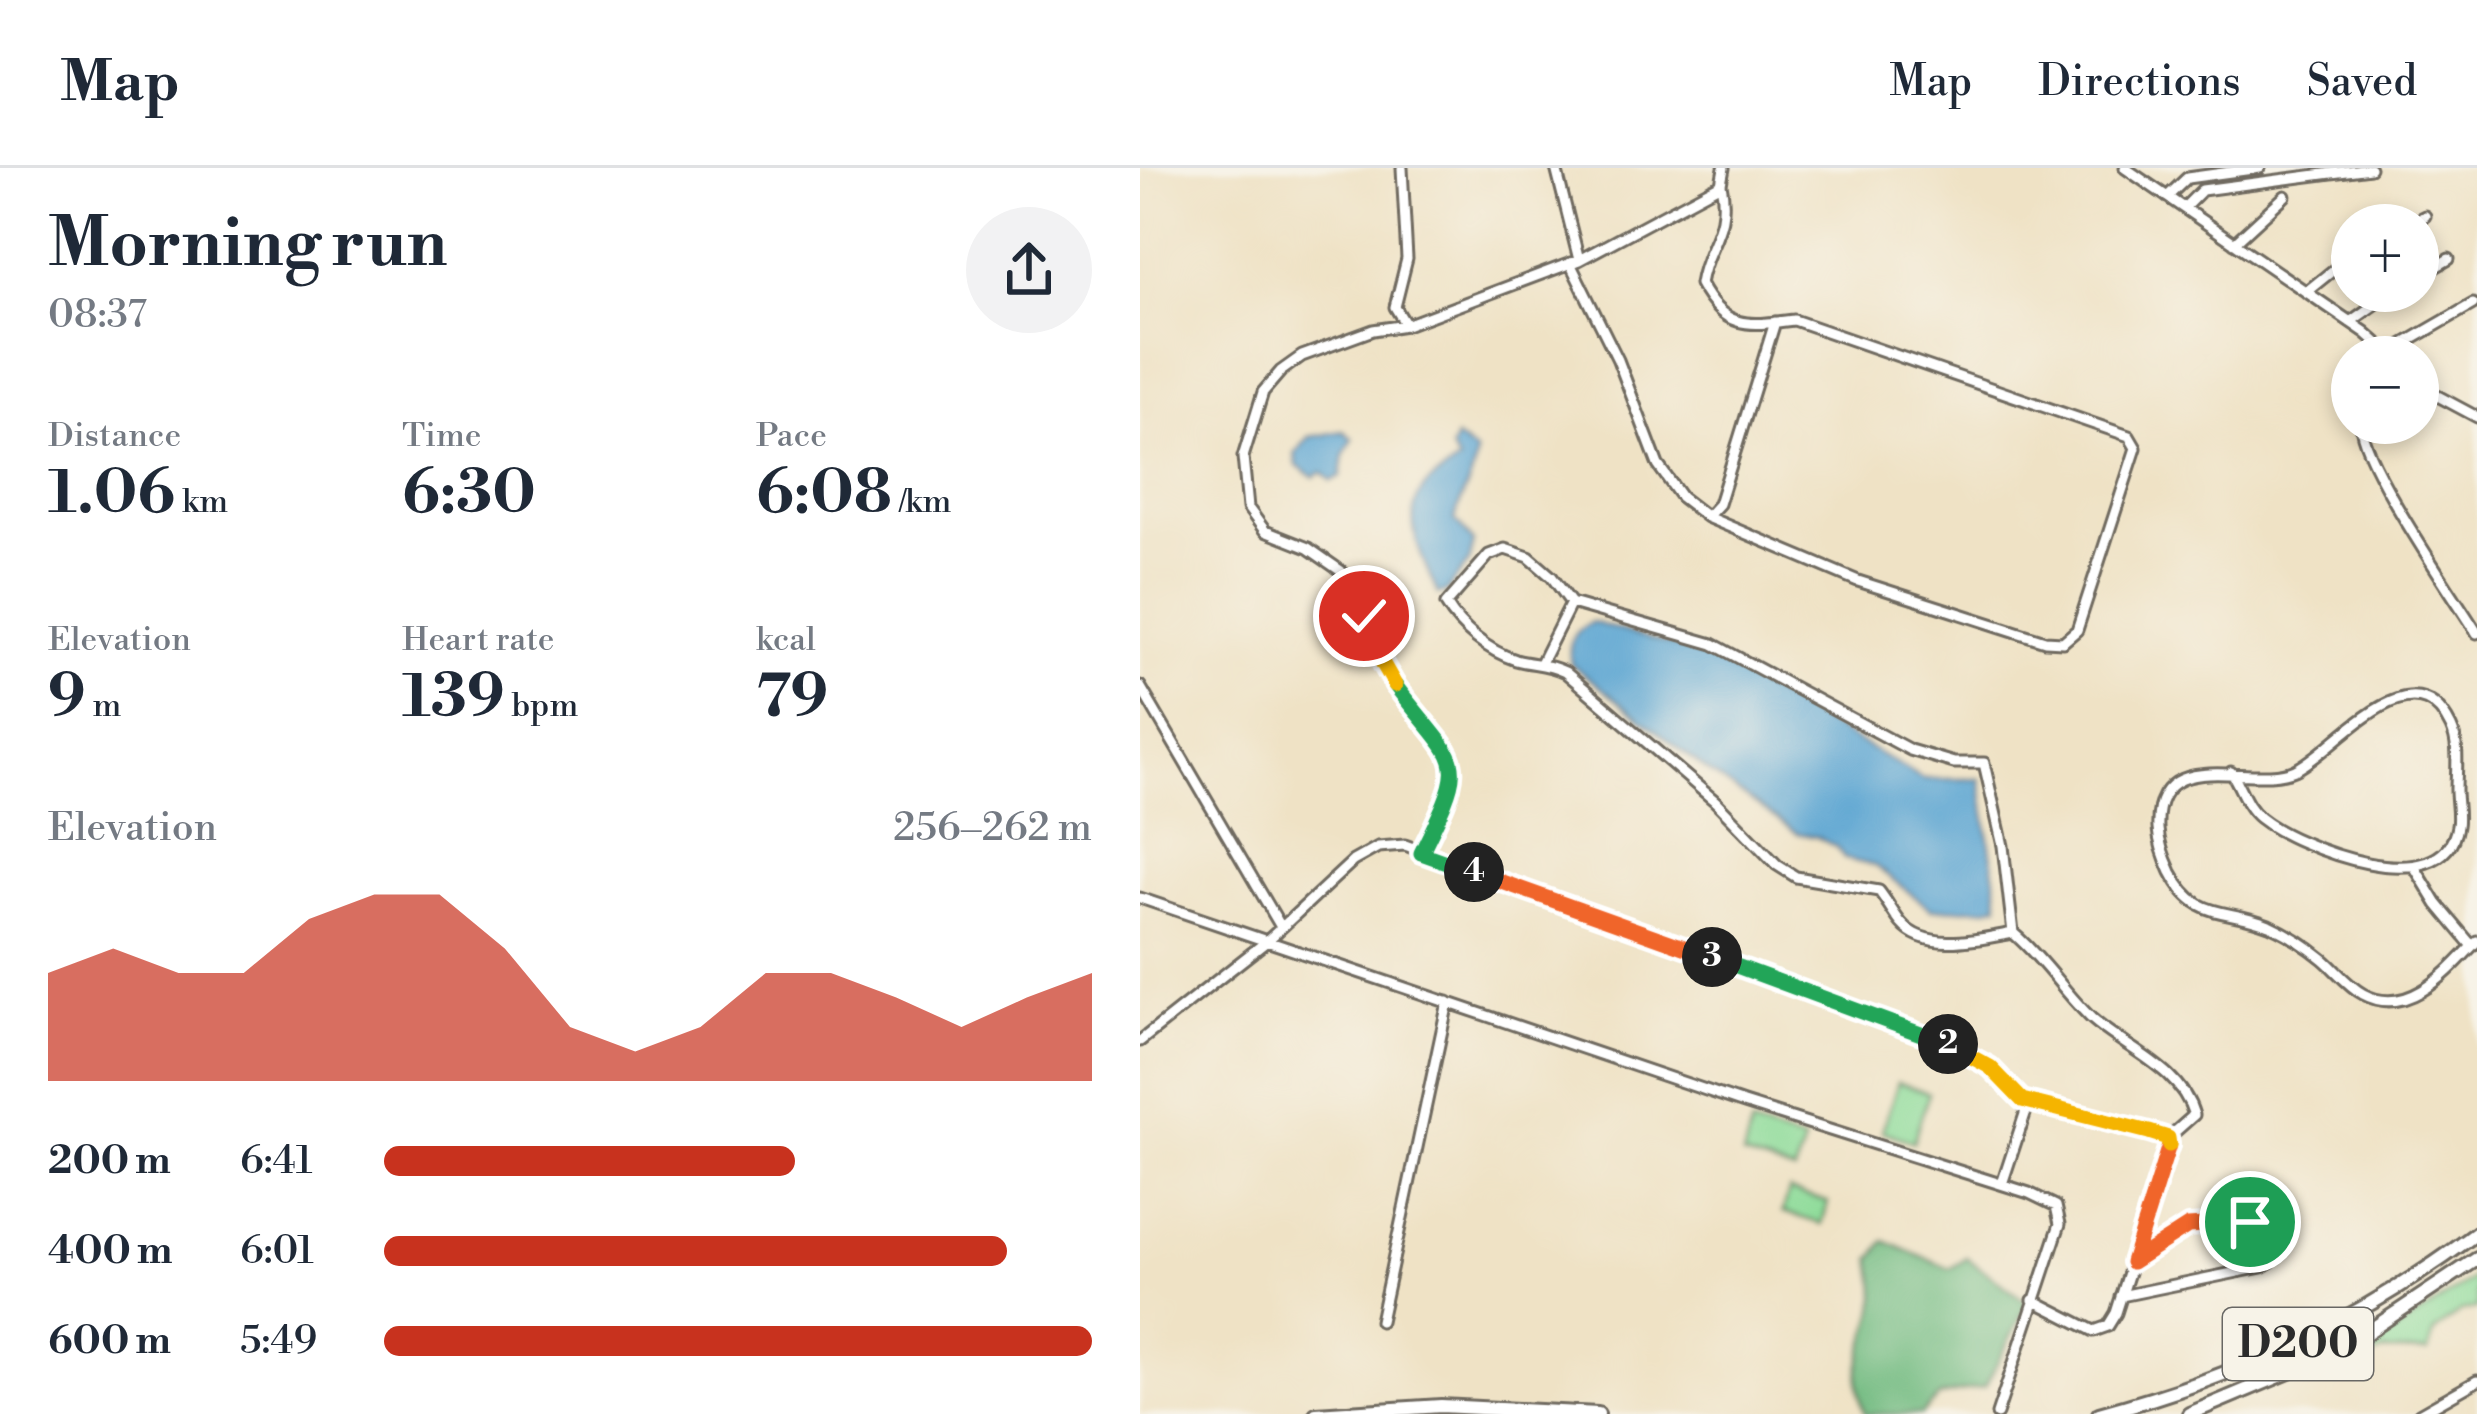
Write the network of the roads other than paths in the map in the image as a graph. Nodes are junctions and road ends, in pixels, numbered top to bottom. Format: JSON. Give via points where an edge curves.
{"nodes":[{"id":1,"x":1402,"y":168,"type":"edge"},
{"id":2,"x":1556,"y":168,"type":"edge"},
{"id":3,"x":1724,"y":168,"type":"edge"},
{"id":4,"x":2125,"y":168,"type":"edge"},
{"id":5,"x":2260,"y":168,"type":"edge"},
{"id":6,"x":2370,"y":168,"type":"edge"},
{"id":7,"x":1721,"y":184,"type":"junction"},
{"id":8,"x":2285,"y":196,"type":"dead end"},
{"id":9,"x":2167,"y":197,"type":"junction"},
{"id":10,"x":2184,"y":208,"type":"junction"},
{"id":11,"x":2234,"y":243,"type":"junction"},
{"id":12,"x":2449,"y":259,"type":"dead end"},
{"id":13,"x":1574,"y":262,"type":"junction"},
{"id":14,"x":2439,"y":265,"type":"edge"},
{"id":15,"x":2331,"y":272,"type":"edge"},
{"id":16,"x":2306,"y":292,"type":"junction"},
{"id":17,"x":2473,"y":304,"type":"dead end"},
{"id":18,"x":1395,"y":307,"type":"junction"},
{"id":19,"x":2364,"y":312,"type":"edge"},
{"id":20,"x":1775,"y":322,"type":"junction"},
{"id":21,"x":2350,"y":322,"type":"junction"},
{"id":22,"x":1406,"y":325,"type":"junction"},
{"id":23,"x":1373,"y":330,"type":"junction"},
{"id":24,"x":2366,"y":336,"type":"edge"},
{"id":25,"x":2421,"y":336,"type":"edge"},
{"id":26,"x":2439,"y":397,"type":"edge"},
{"id":27,"x":2477,"y":417,"type":"edge"},
{"id":28,"x":2365,"y":444,"type":"edge"},
{"id":29,"x":1707,"y":517,"type":"junction"},
{"id":30,"x":1571,"y":603,"type":"junction"},
{"id":31,"x":2477,"y":633,"type":"edge"},
{"id":32,"x":1542,"y":661,"type":"junction"},
{"id":33,"x":1140,"y":686,"type":"edge"},
{"id":34,"x":2231,"y":772,"type":"junction"},
{"id":35,"x":1421,"y":853,"type":"junction"},
{"id":36,"x":2414,"y":866,"type":"junction"},
{"id":37,"x":1140,"y":898,"type":"edge"},
{"id":38,"x":1281,"y":928,"type":"junction"},
{"id":39,"x":2012,"y":933,"type":"junction"},
{"id":40,"x":1267,"y":940,"type":"junction"},
{"id":41,"x":2475,"y":944,"type":"edge"},
{"id":42,"x":1448,"y":1002,"type":"junction"},
{"id":43,"x":1140,"y":1041,"type":"edge"},
{"id":44,"x":2022,"y":1100,"type":"junction"},
{"id":45,"x":2168,"y":1138,"type":"junction"},
{"id":46,"x":2002,"y":1184,"type":"junction"},
{"id":47,"x":2477,"y":1233,"type":"edge"},
{"id":48,"x":2477,"y":1259,"type":"edge"},
{"id":49,"x":2132,"y":1262,"type":"junction"},
{"id":50,"x":2121,"y":1296,"type":"junction"},
{"id":51,"x":2033,"y":1300,"type":"junction"},
{"id":52,"x":1380,"y":1321,"type":"dead end"},
{"id":53,"x":2477,"y":1382,"type":"edge"},
{"id":54,"x":1316,"y":1414,"type":"edge"},
{"id":55,"x":1598,"y":1414,"type":"edge"},
{"id":56,"x":1997,"y":1414,"type":"edge"},
{"id":57,"x":2099,"y":1414,"type":"edge"},
{"id":58,"x":2189,"y":1414,"type":"edge"},
{"id":59,"x":2419,"y":1414,"type":"edge"}],
"edges":[{"from":1,"to":18,"type":"street","via":[[1407,259]]},
{"from":2,"to":13,"type":"street"},
{"from":3,"to":7,"type":"street"},
{"from":4,"to":9,"type":"street"},
{"from":5,"to":9,"type":"street","via":[[2187,178]]},
{"from":6,"to":10,"type":"street","via":[[2202,190]]},
{"from":7,"to":13,"type":"street"},
{"from":7,"to":20,"type":"street","via":[[1725,218],[1700,284],[1720,314],[1745,325]]},
{"from":8,"to":11,"type":"street"},
{"from":9,"to":10,"type":"street"},
{"from":10,"to":11,"type":"street"},
{"from":11,"to":16,"type":"street"},
{"from":12,"to":14,"type":"street"},
{"from":13,"to":22,"type":"street"},
{"from":13,"to":29,"type":"street","via":[[1658,465]]},
{"from":15,"to":16,"type":"street"},
{"from":16,"to":21,"type":"street"},
{"from":17,"to":25,"type":"street"},
{"from":18,"to":22,"type":"street"},
{"from":18,"to":23,"type":"street"},
{"from":19,"to":21,"type":"street"},
{"from":20,"to":29,"type":"street","via":[[1719,504]]},
{"from":20,"to":29,"type":"street","via":[[1794,320],[2129,436],[2136,448],[2088,603],[2078,630],[2062,642],[2044,641],[1858,581]]},
{"from":21,"to":24,"type":"street"},
{"from":22,"to":23,"type":"street"},
{"from":23,"to":35,"type":"street","via":[[1281,371],[1263,392],[1243,457],[1248,508],[1265,531],[1341,571],[1395,686],[1452,758],[1452,791]]},
{"from":26,"to":27,"type":"street"},
{"from":28,"to":31,"type":"street"},
{"from":30,"to":32,"type":"street"},
{"from":30,"to":32,"type":"street","via":[[1529,557],[1505,549],[1489,555],[1446,604],[1478,640],[1518,661]]},
{"from":30,"to":39,"type":"street","via":[[1713,644],[1910,750],[1984,763]]},
{"from":32,"to":39,"type":"street","via":[[1652,744],[1796,877],[1879,891],[1916,936]]},
{"from":33,"to":38,"type":"street"},
{"from":34,"to":36,"type":"street","via":[[2249,808],[2289,837],[2349,858]]},
{"from":34,"to":36,"type":"street","via":[[2295,770],[2394,700],[2433,705],[2456,743],[2457,830],[2443,851]]},
{"from":34,"to":41,"type":"street","via":[[2182,779],[2159,811],[2169,867],[2194,904],[2304,943],[2374,1000],[2415,996]]},
{"from":35,"to":38,"type":"street","via":[[1378,847]]},
{"from":35,"to":44,"type":"street","via":[[1957,1048]]},
{"from":36,"to":41,"type":"street"},
{"from":37,"to":40,"type":"street"},
{"from":38,"to":40,"type":"street"},
{"from":39,"to":45,"type":"street","via":[[2087,1014],[2184,1090],[2194,1115]]},
{"from":40,"to":42,"type":"street"},
{"from":40,"to":43,"type":"street"},
{"from":42,"to":46,"type":"street"},
{"from":42,"to":52,"type":"street"},
{"from":44,"to":45,"type":"street"},
{"from":44,"to":46,"type":"street","via":[[2026,1111]]},
{"from":45,"to":49,"type":"street"},
{"from":46,"to":51,"type":"street","via":[[2056,1206],[2060,1224]]},
{"from":47,"to":57,"type":"highway","number":"D200","via":[[2295,1346],[2193,1388]]},
{"from":48,"to":58,"type":"highway","number":"D200","via":[[2339,1351]]},
{"from":49,"to":50,"type":"street"},
{"from":49,"to":50,"type":"street","via":[[2188,1226],[2267,1223],[2270,1262],[2262,1267]]},
{"from":50,"to":51,"type":"street","via":[[2108,1326],[2094,1331]]},
{"from":51,"to":56,"type":"street"},
{"from":53,"to":59,"type":"street"},
{"from":54,"to":55,"type":"highway","via":[[1441,1406]]}]}
